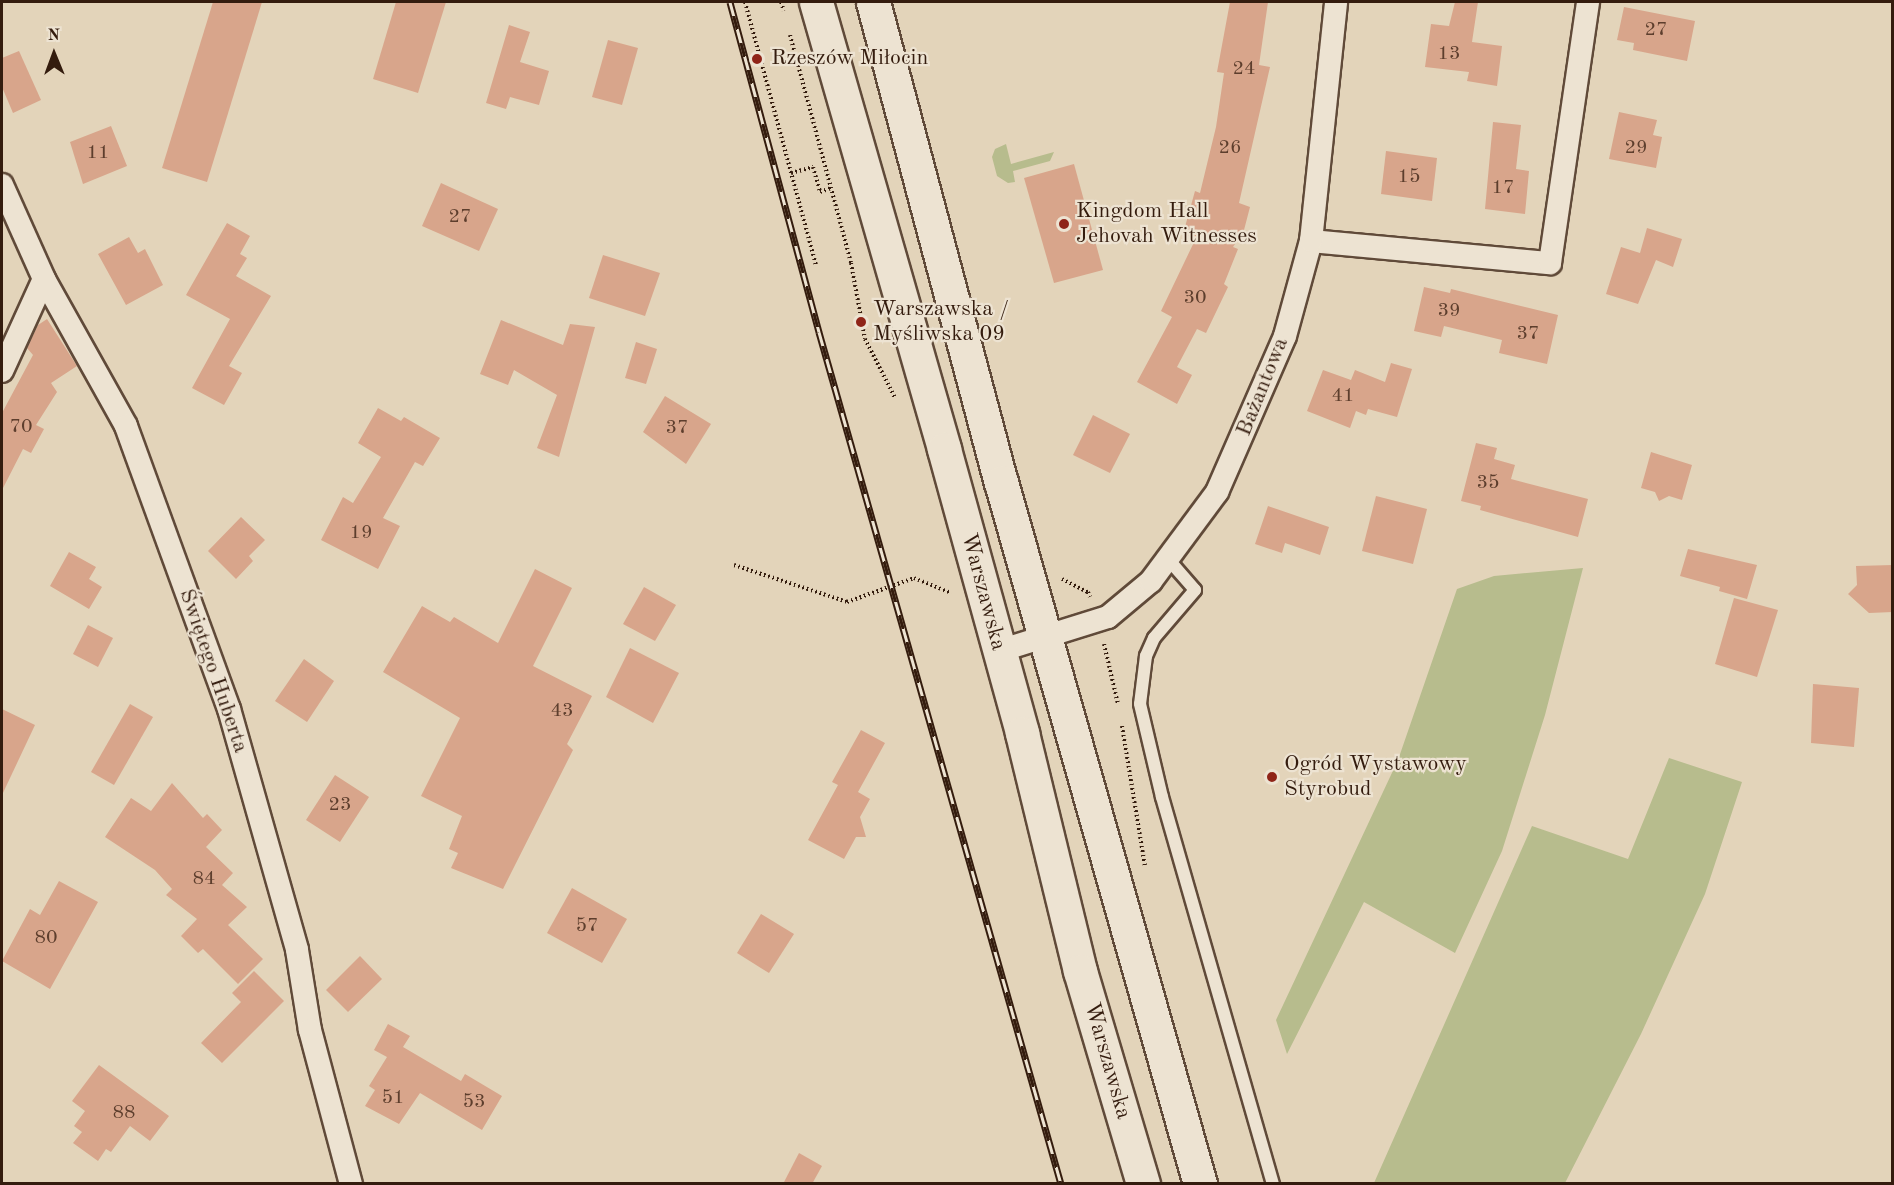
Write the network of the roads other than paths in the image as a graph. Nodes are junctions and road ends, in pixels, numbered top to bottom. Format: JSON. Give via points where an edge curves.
{"nodes":[{"id":1,"x":816,"y":2,"type":"edge"},
{"id":2,"x":873,"y":2,"type":"edge"},
{"id":3,"x":1336,"y":2,"type":"edge"},
{"id":4,"x":1588,"y":2,"type":"edge"},
{"id":5,"x":2,"y":185,"type":"edge"},
{"id":6,"x":1311,"y":241,"type":"junction"},
{"id":7,"x":44,"y":279,"type":"junction"},
{"id":8,"x":2,"y":372,"type":"edge"},
{"id":9,"x":1168,"y":559,"type":"junction"},
{"id":10,"x":1045,"y":638,"type":"junction"},
{"id":11,"x":999,"y":651,"type":"junction"},
{"id":12,"x":351,"y":1184,"type":"edge"},
{"id":13,"x":1143,"y":1184,"type":"edge"},
{"id":14,"x":1200,"y":1184,"type":"edge"},
{"id":15,"x":1273,"y":1184,"type":"edge"}],
"edges":[{"from":1,"to":11,"type":"main road","name":"Warszawska"},
{"from":2,"to":10,"type":"main road","name":"Warszawska"},
{"from":3,"to":6,"type":"street","name":"Bażantowa"},
{"from":4,"to":6,"type":"street","via":[[1550,263]]},
{"from":5,"to":7,"type":"street","name":"Świętego Huberta","via":[[12,215]]},
{"from":6,"to":9,"type":"street","name":"Bażantowa","via":[[1285,336],[1245,435],[1216,492]]},
{"from":7,"to":8,"type":"street"},
{"from":7,"to":12,"type":"street","name":"Świętego Huberta","via":[[126,426],[229,709],[297,950],[310,1030]]},
{"from":9,"to":10,"type":"street","name":"Bażantowa","via":[[1151,581],[1108,617]]},
{"from":9,"to":15,"type":"lane","via":[[1195,590],[1154,638],[1146,656],[1140,704],[1162,797]]},
{"from":10,"to":11,"type":"street","name":"Bażantowa"},
{"from":10,"to":14,"type":"main road","name":"Warszawska"},
{"from":11,"to":13,"type":"main road","name":"Warszawska","via":[[1080,971]]}]}
